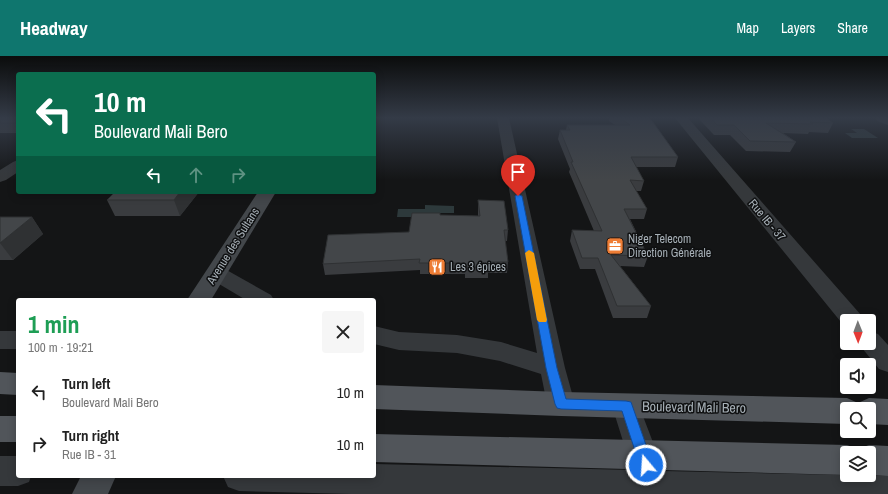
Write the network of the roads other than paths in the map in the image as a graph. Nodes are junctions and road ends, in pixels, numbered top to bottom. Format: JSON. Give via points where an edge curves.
{"nodes":[{"id":1,"x":507,"y":138,"type":"edge"},
{"id":2,"x":698,"y":138,"type":"edge"},
{"id":3,"x":14,"y":160,"type":"edge"},
{"id":4,"x":0,"y":177,"type":"edge"},
{"id":5,"x":266,"y":194,"type":"edge"},
{"id":6,"x":216,"y":272,"type":"junction"},
{"id":7,"x":200,"y":298,"type":"edge"},
{"id":8,"x":260,"y":298,"type":"edge"},
{"id":9,"x":847,"y":314,"type":"edge"},
{"id":10,"x":376,"y":335,"type":"edge"},
{"id":11,"x":0,"y":340,"type":"edge"},
{"id":12,"x":16,"y":340,"type":"edge"},
{"id":13,"x":876,"y":348,"type":"edge"},
{"id":14,"x":888,"y":362,"type":"edge"},
{"id":15,"x":552,"y":368,"type":"junction"},
{"id":16,"x":0,"y":383,"type":"edge"},
{"id":17,"x":16,"y":384,"type":"edge"},
{"id":18,"x":376,"y":397,"type":"edge"},
{"id":19,"x":561,"y":404,"type":"junction"},
{"id":20,"x":626,"y":406,"type":"junction"},
{"id":21,"x":840,"y":411,"type":"edge"},
{"id":22,"x":876,"y":411,"type":"edge"},
{"id":23,"x":888,"y":412,"type":"edge"},
{"id":24,"x":0,"y":429,"type":"edge"},
{"id":25,"x":16,"y":429,"type":"edge"},
{"id":26,"x":376,"y":448,"type":"edge"},
{"id":27,"x":643,"y":454,"type":"junction"},
{"id":28,"x":840,"y":460,"type":"edge"},
{"id":29,"x":876,"y":460,"type":"edge"},
{"id":30,"x":888,"y":461,"type":"edge"},
{"id":31,"x":0,"y":471,"type":"edge"},
{"id":32,"x":16,"y":471,"type":"edge"},
{"id":33,"x":99,"y":478,"type":"edge"},
{"id":34,"x":298,"y":478,"type":"edge"},
{"id":35,"x":654,"y":490,"type":"edge"},
{"id":36,"x":888,"y":492,"type":"edge"},
{"id":37,"x":89,"y":494,"type":"edge"}],
"edges":[{"from":1,"to":15,"type":"street"},
{"from":2,"to":9,"type":"street","name":"Rue IB - 37"},
{"from":3,"to":4,"type":"street"},
{"from":5,"to":6,"type":"street","name":"Avenue des Sultans"},
{"from":6,"to":7,"type":"street","name":"Avenue des Sultans"},
{"from":6,"to":8,"type":"street"},
{"from":10,"to":15,"type":"street","via":[[399,341],[457,344],[501,352]]},
{"from":11,"to":12,"type":"street"},
{"from":13,"to":14,"type":"street"},
{"from":15,"to":19,"type":"street"},
{"from":16,"to":17,"type":"main road"},
{"from":18,"to":19,"type":"main road","name":"Boulevard Mali Bero"},
{"from":19,"to":20,"type":"main road","name":"Boulevard Mali Bero"},
{"from":20,"to":21,"type":"main road","name":"Boulevard Mali Bero"},
{"from":20,"to":27,"type":"street"},
{"from":22,"to":23,"type":"main road"},
{"from":24,"to":25,"type":"main road"},
{"from":26,"to":27,"type":"main road"},
{"from":27,"to":28,"type":"main road"},
{"from":27,"to":35,"type":"street"},
{"from":29,"to":30,"type":"main road"},
{"from":31,"to":32,"type":"street"},
{"from":33,"to":37,"type":"street"},
{"from":34,"to":35,"type":"street"},
{"from":35,"to":36,"type":"street"}]}
